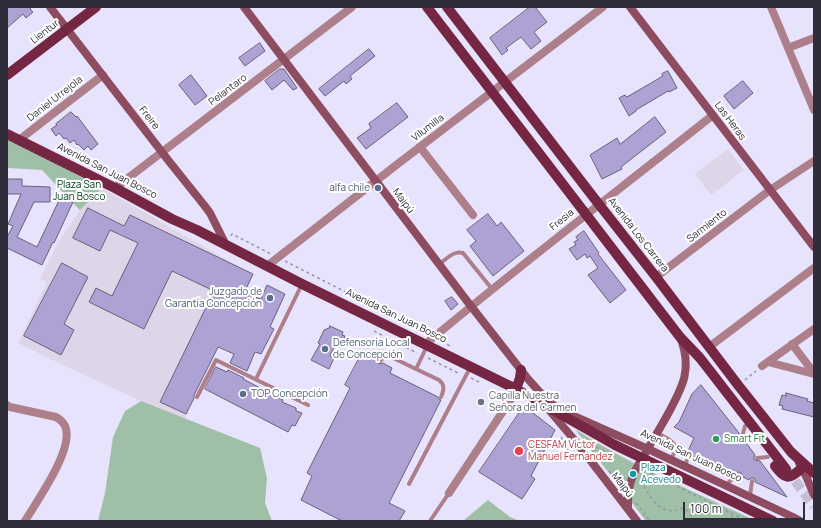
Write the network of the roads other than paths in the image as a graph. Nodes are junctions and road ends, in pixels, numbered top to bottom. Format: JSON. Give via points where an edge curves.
{"nodes":[{"id":1,"x":50,"y":7,"type":"edge"},
{"id":2,"x":96,"y":7,"type":"edge"},
{"id":3,"x":244,"y":7,"type":"edge"},
{"id":4,"x":352,"y":7,"type":"edge"},
{"id":5,"x":427,"y":7,"type":"edge"},
{"id":6,"x":447,"y":7,"type":"edge"},
{"id":7,"x":603,"y":7,"type":"edge"},
{"id":8,"x":630,"y":7,"type":"edge"},
{"id":9,"x":771,"y":7,"type":"edge"},
{"id":10,"x":67,"y":29,"type":"junction"},
{"id":11,"x":814,"y":38,"type":"edge"},
{"id":12,"x":788,"y":48,"type":"junction"},
{"id":13,"x":284,"y":59,"type":"junction"},
{"id":14,"x":7,"y":75,"type":"edge"},
{"id":15,"x":103,"y":75,"type":"junction"},
{"id":16,"x":505,"y":82,"type":"junction"},
{"id":17,"x":492,"y":92,"type":"junction"},
{"id":18,"x":814,"y":110,"type":"edge"},
{"id":19,"x":713,"y":115,"type":"junction"},
{"id":20,"x":7,"y":134,"type":"edge"},
{"id":21,"x":19,"y":140,"type":"junction"},
{"id":22,"x":420,"y":147,"type":"junction"},
{"id":23,"x":162,"y":152,"type":"junction"},
{"id":24,"x":814,"y":161,"type":"edge"},
{"id":25,"x":376,"y":181,"type":"junction"},
{"id":26,"x":115,"y":188,"type":"junction"},
{"id":27,"x":770,"y":190,"type":"junction"},
{"id":28,"x":598,"y":204,"type":"junction"},
{"id":29,"x":473,"y":214,"type":"dead end"},
{"id":30,"x":586,"y":214,"type":"junction"},
{"id":31,"x":226,"y":245,"type":"junction"},
{"id":32,"x":814,"y":247,"type":"edge"},
{"id":33,"x":439,"y":264,"type":"junction"},
{"id":34,"x":266,"y":266,"type":"junction"},
{"id":35,"x":814,"y":268,"type":"edge"},
{"id":36,"x":656,"y":278,"type":"junction"},
{"id":37,"x":302,"y":284,"type":"junction"},
{"id":38,"x":492,"y":289,"type":"junction"},
{"id":39,"x":471,"y":306,"type":"junction"},
{"id":40,"x":814,"y":328,"type":"edge"},
{"id":41,"x":680,"y":337,"type":"junction"},
{"id":42,"x":431,"y":341,"type":"junction"},
{"id":43,"x":792,"y":344,"type":"junction"},
{"id":44,"x":684,"y":346,"type":"junction"},
{"id":45,"x":709,"y":347,"type":"junction"},
{"id":46,"x":380,"y":361,"type":"dead end"},
{"id":47,"x":471,"y":366,"type":"junction"},
{"id":48,"x":416,"y":369,"type":"junction"},
{"id":49,"x":521,"y":370,"type":"junction"},
{"id":50,"x":814,"y":373,"type":"edge"},
{"id":51,"x":256,"y":379,"type":"junction"},
{"id":52,"x":516,"y":389,"type":"junction"},
{"id":53,"x":197,"y":397,"type":"dead end"},
{"id":54,"x":441,"y":397,"type":"dead end"},
{"id":55,"x":308,"y":405,"type":"dead end"},
{"id":56,"x":549,"y":405,"type":"junction"},
{"id":57,"x":8,"y":408,"type":"edge"},
{"id":58,"x":745,"y":426,"type":"junction"},
{"id":59,"x":658,"y":433,"type":"junction"},
{"id":60,"x":742,"y":437,"type":"dead end"},
{"id":61,"x":648,"y":449,"type":"junction"},
{"id":62,"x":791,"y":452,"type":"junction"},
{"id":63,"x":689,"y":454,"type":"dead end"},
{"id":64,"x":768,"y":457,"type":"junction"},
{"id":65,"x":757,"y":458,"type":"dead end"},
{"id":66,"x":671,"y":460,"type":"junction"},
{"id":67,"x":640,"y":462,"type":"junction"},
{"id":68,"x":685,"y":467,"type":"junction"},
{"id":69,"x":802,"y":468,"type":"junction"},
{"id":70,"x":786,"y":469,"type":"tunnel mouth"},
{"id":71,"x":814,"y":473,"type":"edge"},
{"id":72,"x":738,"y":475,"type":"dead end"},
{"id":73,"x":752,"y":481,"type":"dead end"},
{"id":74,"x":409,"y":484,"type":"dead end"},
{"id":75,"x":724,"y":485,"type":"junction"},
{"id":76,"x":449,"y":493,"type":"joint"},
{"id":77,"x":814,"y":494,"type":"edge"},
{"id":78,"x":750,"y":496,"type":"junction"},
{"id":79,"x":628,"y":509,"type":"junction"},
{"id":80,"x":25,"y":521,"type":"edge"},
{"id":81,"x":430,"y":521,"type":"edge"},
{"id":82,"x":637,"y":521,"type":"edge"},
{"id":83,"x":773,"y":521,"type":"edge"},
{"id":84,"x":800,"y":521,"type":"edge"}],
"edges":[{"from":1,"to":10,"type":"main road","name":"Freire"},
{"from":2,"to":10,"type":"main road","name":"Lientur"},
{"from":3,"to":13,"type":"main road","name":"Maipú"},
{"from":4,"to":13,"type":"street","name":"Pelantaro"},
{"from":5,"to":17,"type":"main road"},
{"from":6,"to":16,"type":"main road","name":"Avenida Los Carrera"},
{"from":7,"to":16,"type":"street","name":"Vilumilla"},
{"from":8,"to":19,"type":"main road","name":"Las Heras"},
{"from":9,"to":12,"type":"street"},
{"from":10,"to":14,"type":"main road","name":"Lientur"},
{"from":10,"to":15,"type":"main road","name":"Freire"},
{"from":11,"to":12,"type":"street"},
{"from":12,"to":18,"type":"street"},
{"from":13,"to":23,"type":"street","name":"Pelantaro"},
{"from":13,"to":25,"type":"main road","name":"Maipú"},
{"from":15,"to":21,"type":"street","name":"Daniel Urrejola"},
{"from":15,"to":23,"type":"main road","name":"Freire"},
{"from":16,"to":17,"type":"street","name":"Vilumilla"},
{"from":16,"to":28,"type":"main road","name":"Avenida Los Carrera"},
{"from":17,"to":22,"type":"street","name":"Vilumilla"},
{"from":17,"to":30,"type":"main road"},
{"from":19,"to":27,"type":"main road","name":"Las Heras"},
{"from":19,"to":28,"type":"street","name":"Fresia"},
{"from":20,"to":21,"type":"main road","name":"Avenida San Juan Bosco"},
{"from":21,"to":26,"type":"main road","name":"Avenida San Juan Bosco"},
{"from":22,"to":25,"type":"street","name":"Vilumilla"},
{"from":22,"to":29,"type":"street"},
{"from":23,"to":26,"type":"street","name":"Pelantaro"},
{"from":23,"to":31,"type":"main road","name":"Freire","via":[[210,213]]},
{"from":24,"to":27,"type":"street","name":"Sarmiento"},
{"from":25,"to":33,"type":"main road","name":"Maipú"},
{"from":25,"to":34,"type":"street","name":"Vilumilla"},
{"from":26,"to":31,"type":"main road","name":"Avenida San Juan Bosco"},
{"from":27,"to":32,"type":"main road","name":"Las Heras"},
{"from":27,"to":36,"type":"street","name":"Sarmiento"},
{"from":28,"to":30,"type":"street","name":"Fresia"},
{"from":28,"to":36,"type":"main road","name":"Avenida Los Carrera"},
{"from":30,"to":38,"type":"street","name":"Fresia"},
{"from":30,"to":41,"type":"main road"},
{"from":31,"to":34,"type":"main road","name":"Avenida San Juan Bosco"},
{"from":33,"to":38,"type":"lane","via":[[455,253],[463,253]]},
{"from":33,"to":39,"type":"main road","name":"Maipú"},
{"from":34,"to":37,"type":"main road","name":"Avenida San Juan Bosco"},
{"from":35,"to":45,"type":"street"},
{"from":36,"to":45,"type":"main road","name":"Avenida Los Carrera"},
{"from":37,"to":42,"type":"main road","name":"Avenida San Juan Bosco"},
{"from":37,"to":51,"type":"lane"},
{"from":38,"to":39,"type":"street","name":"Fresia"},
{"from":39,"to":42,"type":"street","name":"Fresia"},
{"from":39,"to":49,"type":"main road","name":"Maipú"},
{"from":40,"to":43,"type":"street"},
{"from":41,"to":44,"type":"main road"},
{"from":41,"to":70,"type":"main road","via":[[700,358]]},
{"from":42,"to":47,"type":"main road","name":"Avenida San Juan Bosco"},
{"from":42,"to":48,"type":"lane"},
{"from":43,"to":50,"type":"street"},
{"from":43,"to":50,"type":"street","via":[[765,364]]},
{"from":44,"to":58,"type":"main road"},
{"from":44,"to":59,"type":"main road","via":[[684,381]]},
{"from":45,"to":62,"type":"main road","name":"Avenida Los Carrera"},
{"from":46,"to":48,"type":"lane","via":[[391,356]]},
{"from":47,"to":52,"type":"main road","name":"Avenida San Juan Bosco"},
{"from":47,"to":74,"type":"lane"},
{"from":48,"to":54,"type":"lane","via":[[441,382],[444,389]]},
{"from":49,"to":52,"type":"main road"},
{"from":49,"to":56,"type":"main road","name":"Maipú"},
{"from":51,"to":53,"type":"lane","via":[[216,360]]},
{"from":51,"to":55,"type":"lane"},
{"from":52,"to":56,"type":"main road","name":"Avenida San Juan Bosco"},
{"from":52,"to":76,"type":"street"},
{"from":56,"to":61,"type":"main road","name":"Avenida San Juan Bosco"},
{"from":56,"to":67,"type":"main road","name":"Avenida San Juan Bosco"},
{"from":56,"to":79,"type":"main road","name":"Maipú"},
{"from":57,"to":80,"type":"street","via":[[56,418],[66,428],[62,455]]},
{"from":58,"to":60,"type":"lane"},
{"from":58,"to":64,"type":"main road"},
{"from":59,"to":61,"type":"main road"},
{"from":59,"to":66,"type":"lane","via":[[676,448]]},
{"from":61,"to":66,"type":"main road","name":"Avenida San Juan Bosco"},
{"from":61,"to":67,"type":"main road"},
{"from":62,"to":69,"type":"main road"},
{"from":62,"to":71,"type":"main road","name":"Avenida Los Carrera"},
{"from":63,"to":68,"type":"lane"},
{"from":64,"to":65,"type":"lane"},
{"from":64,"to":69,"type":"main road","via":[[786,477],[794,475]]},
{"from":66,"to":68,"type":"main road","name":"Avenida San Juan Bosco"},
{"from":67,"to":79,"type":"main road","via":[[631,482]]},
{"from":67,"to":83,"type":"main road","name":"Avenida San Juan Bosco"},
{"from":68,"to":75,"type":"main road","name":"Avenida San Juan Bosco"},
{"from":69,"to":77,"type":"main road"},
{"from":72,"to":75,"type":"lane"},
{"from":73,"to":78,"type":"lane"},
{"from":75,"to":78,"type":"main road","name":"Avenida San Juan Bosco"},
{"from":76,"to":81,"type":"lane"},
{"from":78,"to":84,"type":"main road","name":"Avenida San Juan Bosco"},
{"from":79,"to":82,"type":"main road","name":"Maipú"}]}
